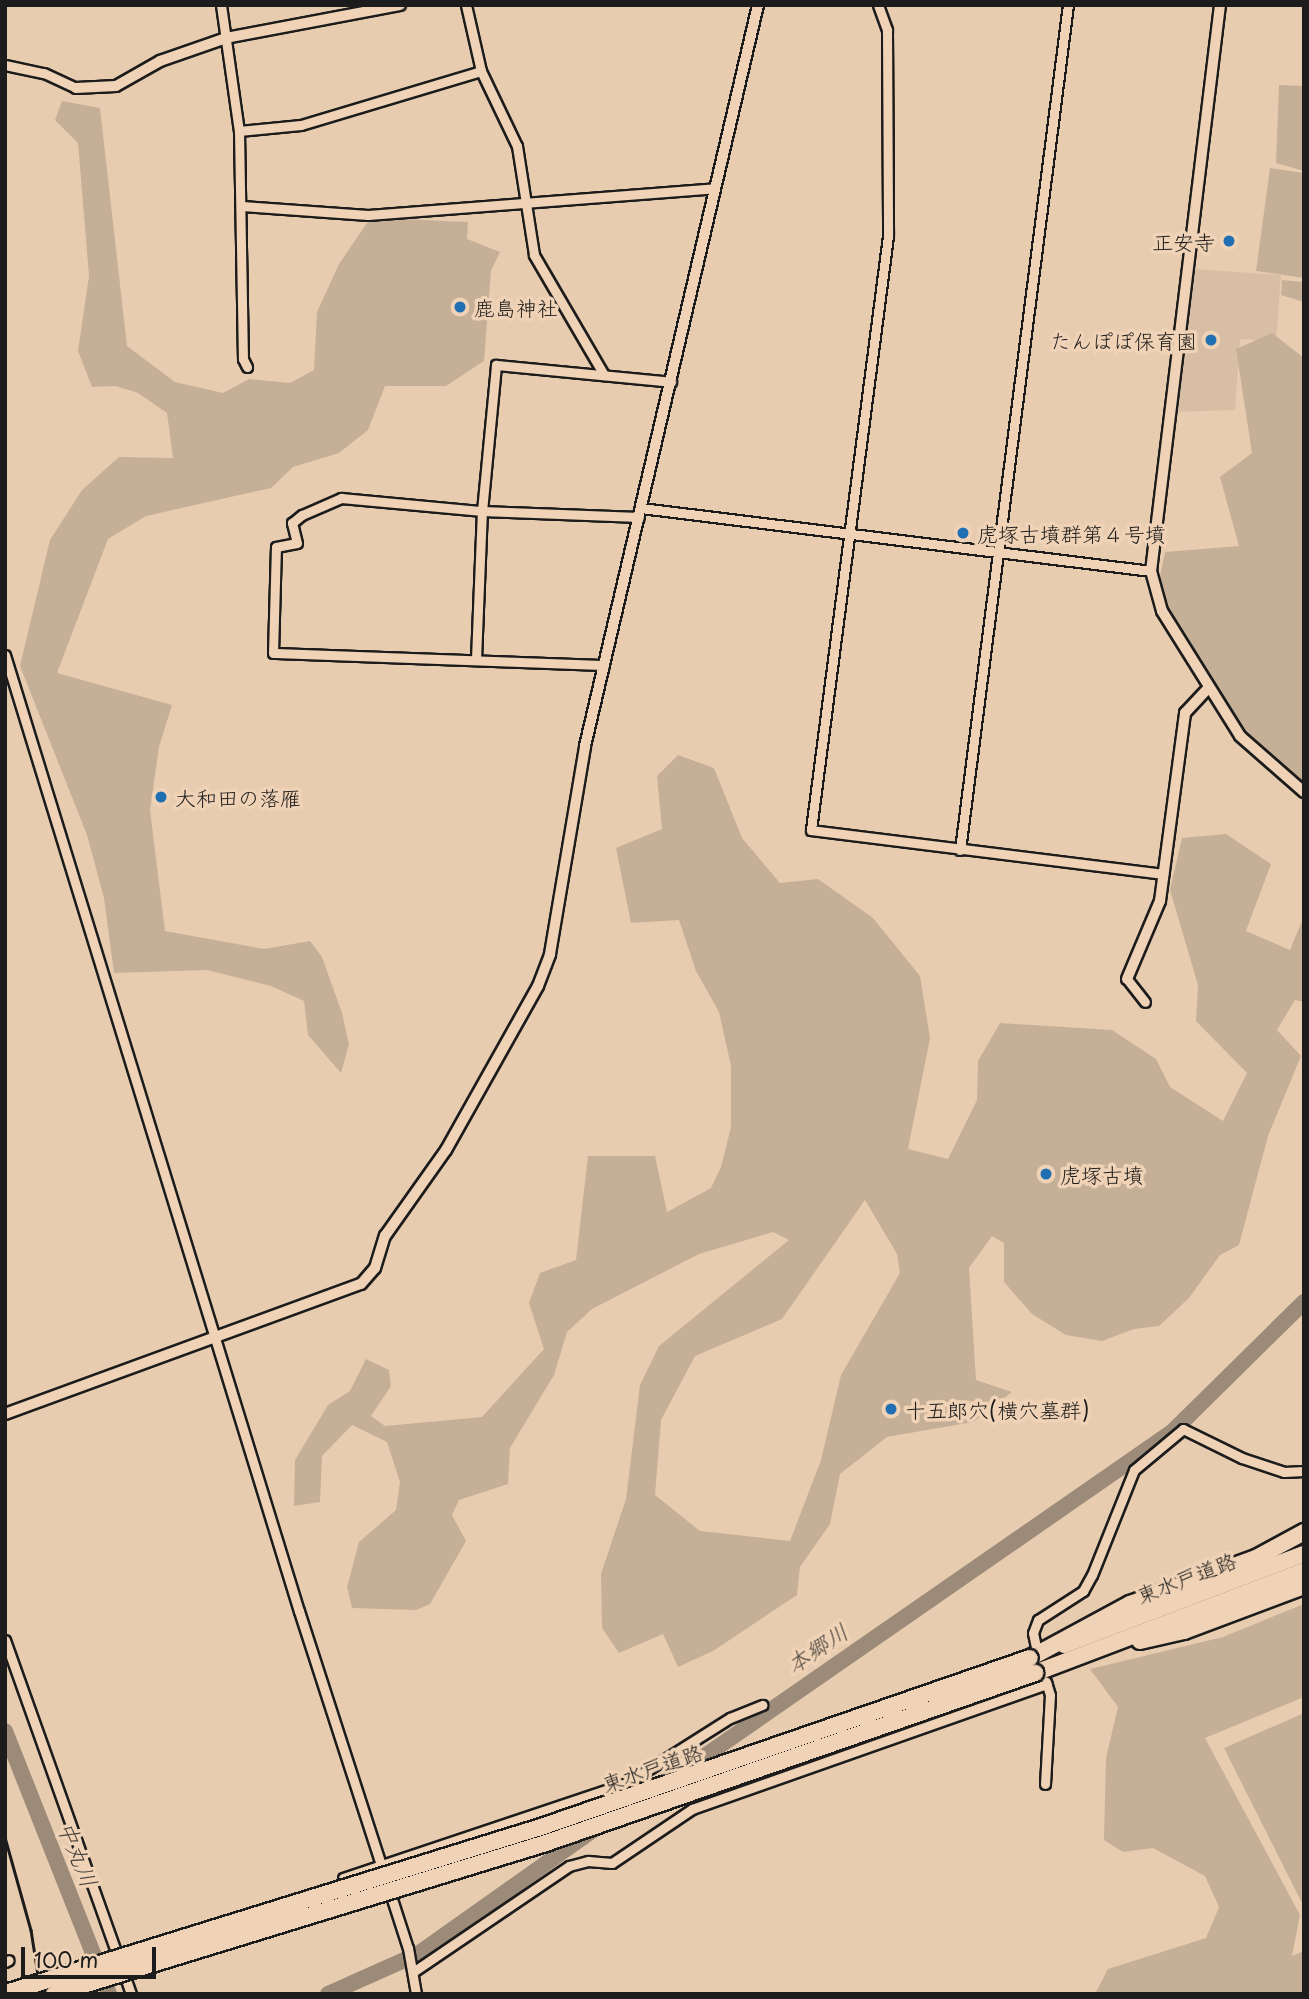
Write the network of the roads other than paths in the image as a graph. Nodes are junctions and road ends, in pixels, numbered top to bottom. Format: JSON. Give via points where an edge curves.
{"nodes":[{"id":1,"x":220,"y":5,"type":"edge"},
{"id":2,"x":400,"y":5,"type":"edge"},
{"id":3,"x":466,"y":5,"type":"edge"},
{"id":4,"x":758,"y":5,"type":"edge"},
{"id":5,"x":878,"y":5,"type":"edge"},
{"id":6,"x":1068,"y":5,"type":"edge"},
{"id":7,"x":1220,"y":5,"type":"edge"},
{"id":8,"x":226,"y":38,"type":"junction"},
{"id":9,"x":5,"y":65,"type":"edge"},
{"id":10,"x":481,"y":71,"type":"junction"},
{"id":11,"x":76,"y":88,"type":"joint"},
{"id":12,"x":239,"y":131,"type":"junction"},
{"id":13,"x":715,"y":188,"type":"junction"},
{"id":14,"x":528,"y":201,"type":"junction"},
{"id":15,"x":242,"y":206,"type":"junction"},
{"id":16,"x":247,"y":367,"type":"dead end"},
{"id":17,"x":604,"y":375,"type":"junction"},
{"id":18,"x":671,"y":382,"type":"junction"},
{"id":19,"x":482,"y":511,"type":"junction"},
{"id":20,"x":640,"y":512,"type":"junction"},
{"id":21,"x":849,"y":533,"type":"junction"},
{"id":22,"x":999,"y":553,"type":"junction"},
{"id":23,"x":1151,"y":571,"type":"junction"},
{"id":24,"x":5,"y":655,"type":"edge"},
{"id":25,"x":476,"y":659,"type":"junction"},
{"id":26,"x":604,"y":665,"type":"junction"},
{"id":27,"x":1208,"y":688,"type":"junction"},
{"id":28,"x":1304,"y":792,"type":"edge"},
{"id":29,"x":960,"y":850,"type":"junction"},
{"id":30,"x":1163,"y":874,"type":"junction"},
{"id":31,"x":1127,"y":979,"type":"joint"},
{"id":32,"x":1145,"y":1002,"type":"dead end"},
{"id":33,"x":216,"y":1337,"type":"junction"},
{"id":34,"x":5,"y":1414,"type":"edge"},
{"id":35,"x":1304,"y":1471,"type":"edge"},
{"id":36,"x":1304,"y":1532,"type":"edge"},
{"id":37,"x":1304,"y":1555,"type":"edge"},
{"id":38,"x":1304,"y":1571,"type":"edge"},
{"id":39,"x":1304,"y":1586,"type":"edge"},
{"id":40,"x":5,"y":1640,"type":"edge"},
{"id":41,"x":1096,"y":1650,"type":"junction"},
{"id":42,"x":1038,"y":1668,"type":"junction"},
{"id":43,"x":762,"y":1705,"type":"dead end"},
{"id":44,"x":1045,"y":1784,"type":"dead end"},
{"id":45,"x":379,"y":1866,"type":"junction"},
{"id":46,"x":343,"y":1878,"type":"dead end"},
{"id":47,"x":413,"y":1972,"type":"junction"},
{"id":48,"x":7,"y":1993,"type":"edge"},
{"id":49,"x":54,"y":1994,"type":"edge"},
{"id":50,"x":131,"y":1994,"type":"edge"},
{"id":51,"x":416,"y":1994,"type":"edge"}],
"edges":[{"from":1,"to":8,"type":"street"},
{"from":2,"to":8,"type":"street"},
{"from":3,"to":10,"type":"street"},
{"from":4,"to":13,"type":"street"},
{"from":5,"to":21,"type":"street","via":[[887,30],[888,225]]},
{"from":6,"to":22,"type":"street"},
{"from":7,"to":23,"type":"street"},
{"from":8,"to":11,"type":"street","via":[[160,61],[116,86]]},
{"from":8,"to":12,"type":"street"},
{"from":9,"to":11,"type":"street","via":[[44,73]]},
{"from":10,"to":12,"type":"street","via":[[301,125]]},
{"from":10,"to":14,"type":"street","via":[[513,135]]},
{"from":12,"to":15,"type":"street"},
{"from":13,"to":14,"type":"street"},
{"from":13,"to":18,"type":"street"},
{"from":14,"to":15,"type":"street","via":[[368,215]]},
{"from":14,"to":17,"type":"street","via":[[534,255]]},
{"from":15,"to":16,"type":"street","via":[[243,359]]},
{"from":17,"to":18,"type":"street"},
{"from":17,"to":19,"type":"street","via":[[496,365]]},
{"from":18,"to":20,"type":"street"},
{"from":19,"to":20,"type":"street"},
{"from":19,"to":25,"type":"street"},
{"from":19,"to":25,"type":"street","via":[[341,498],[302,515],[292,523],[297,543],[276,547],[273,653]]},
{"from":20,"to":21,"type":"street"},
{"from":20,"to":26,"type":"street"},
{"from":21,"to":22,"type":"street"},
{"from":21,"to":29,"type":"street","via":[[811,830]]},
{"from":22,"to":23,"type":"street"},
{"from":22,"to":29,"type":"street"},
{"from":23,"to":27,"type":"street","via":[[1161,611]]},
{"from":24,"to":33,"type":"street"},
{"from":25,"to":26,"type":"street"},
{"from":26,"to":33,"type":"street","via":[[585,746],[550,954],[461,1125],[385,1236],[368,1278],[352,1290]]},
{"from":27,"to":28,"type":"street","via":[[1255,753]]},
{"from":27,"to":30,"type":"street","via":[[1185,713]]},
{"from":29,"to":30,"type":"street"},
{"from":30,"to":31,"type":"street","via":[[1160,901]]},
{"from":31,"to":32,"type":"street"},
{"from":33,"to":34,"type":"street"},
{"from":33,"to":45,"type":"street"},
{"from":35,"to":42,"type":"street","via":[[1284,1472],[1242,1458],[1183,1429],[1133,1470],[1083,1591],[1038,1620],[1033,1633]]},
{"from":36,"to":42,"type":"highway","via":[[1256,1558],[1130,1604]]},
{"from":37,"to":42,"type":"highway","name":"東水戸道路"},
{"from":38,"to":41,"type":"highway","name":"東水戸道路"},
{"from":39,"to":41,"type":"highway","via":[[1184,1632]]},
{"from":40,"to":50,"type":"street"},
{"from":41,"to":42,"type":"highway","name":"東水戸道路"},
{"from":42,"to":44,"type":"street","via":[[1051,1695]]},
{"from":42,"to":47,"type":"street","via":[[692,1809],[612,1863],[588,1861],[569,1866]]},
{"from":42,"to":48,"type":"highway","name":"東水戸道路","bridge":true},
{"from":42,"to":49,"type":"highway","name":"東水戸道路","bridge":true,"via":[[547,1843]]},
{"from":43,"to":45,"type":"street","via":[[723,1722],[627,1783]]},
{"from":45,"to":46,"type":"street"},
{"from":45,"to":47,"type":"street"},
{"from":47,"to":51,"type":"street"}]}
